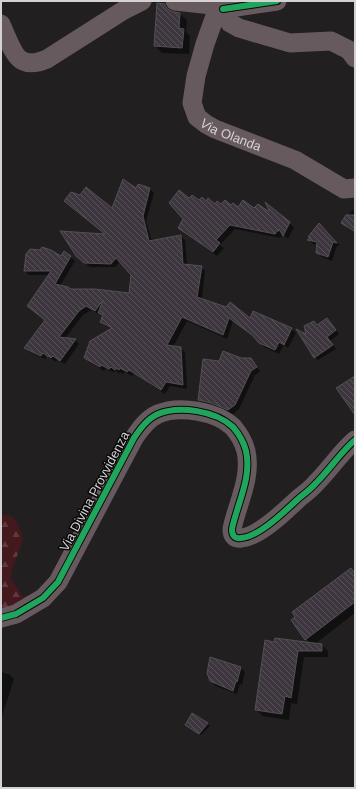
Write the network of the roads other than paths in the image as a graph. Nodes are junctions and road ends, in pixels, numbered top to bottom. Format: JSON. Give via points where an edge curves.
{"nodes":[{"id":1,"x":142,"y":1,"type":"edge"},
{"id":2,"x":175,"y":1,"type":"edge"},
{"id":3,"x":277,"y":1,"type":"edge"},
{"id":4,"x":223,"y":9,"type":"junction"},
{"id":5,"x":1,"y":24,"type":"edge"},
{"id":6,"x":355,"y":58,"type":"edge"},
{"id":7,"x":355,"y":188,"type":"edge"},
{"id":8,"x":355,"y":440,"type":"edge"},
{"id":9,"x":1,"y":618,"type":"edge"}],
"edges":[{"from":1,"to":5,"type":"street","via":[[38,63],[22,61],[15,53]]},
{"from":2,"to":4,"type":"street","via":[[212,5]]},
{"from":3,"to":4,"type":"street"},
{"from":4,"to":6,"type":"street","via":[[230,23],[239,28],[290,43],[331,41],[349,50]]},
{"from":4,"to":7,"type":"street","name":"Via Olanda","via":[[215,16],[196,76],[192,103],[197,117],[215,129],[295,160],[344,189]]},
{"from":8,"to":9,"type":"street","name":"Via Divina Provvidenza","via":[[316,484],[289,508],[251,536],[240,538],[234,537],[232,529],[248,466],[244,446],[233,427],[219,418],[199,411],[172,410],[156,415],[146,422],[134,438],[58,582],[43,598],[16,614]]}]}
